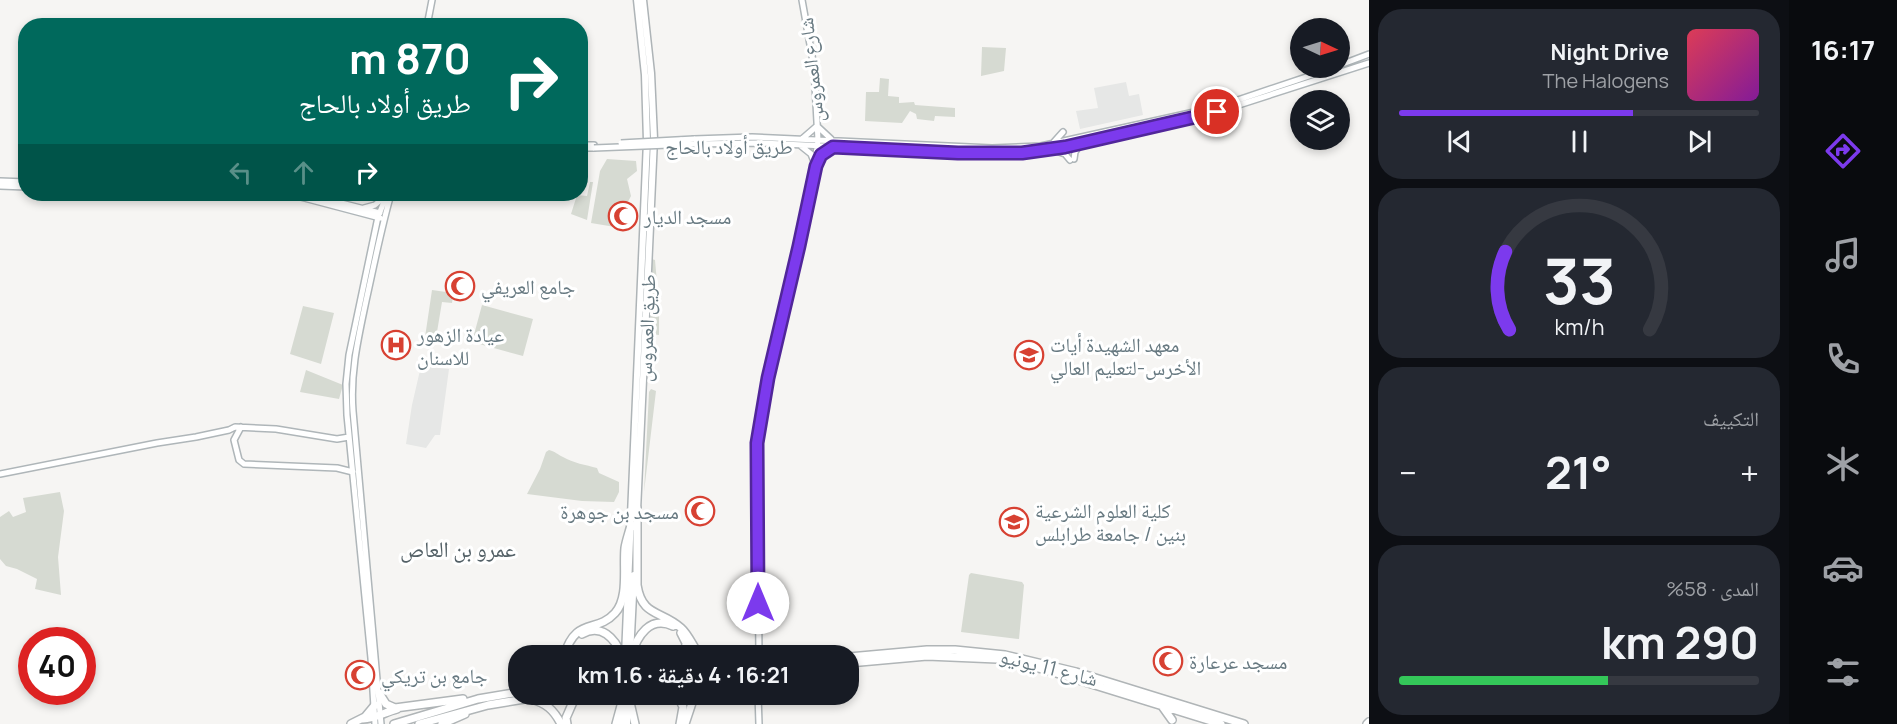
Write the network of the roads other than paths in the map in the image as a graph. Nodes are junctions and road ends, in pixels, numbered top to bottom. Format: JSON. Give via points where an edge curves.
{"nodes":[{"id":1,"x":432,"y":0,"type":"edge"},
{"id":2,"x":637,"y":0,"type":"edge"},
{"id":3,"x":643,"y":0,"type":"edge"},
{"id":4,"x":802,"y":0,"type":"edge"},
{"id":5,"x":429,"y":18,"type":"edge"},
{"id":6,"x":1369,"y":54,"type":"edge"},
{"id":7,"x":1350,"y":61,"type":"edge"},
{"id":8,"x":1369,"y":63,"type":"edge"},
{"id":9,"x":1303,"y":78,"type":"edge"},
{"id":10,"x":817,"y":126,"type":"junction"},
{"id":11,"x":1077,"y":137,"type":"junction"},
{"id":12,"x":818,"y":140,"type":"junction"},
{"id":13,"x":800,"y":143,"type":"junction"},
{"id":14,"x":1081,"y":143,"type":"junction"},
{"id":15,"x":833,"y":144,"type":"junction"},
{"id":16,"x":588,"y":146,"type":"edge"},
{"id":17,"x":1052,"y":146,"type":"junction"},
{"id":18,"x":817,"y":147,"type":"junction"},
{"id":19,"x":816,"y":166,"type":"junction"},
{"id":20,"x":0,"y":181,"type":"edge"},
{"id":21,"x":18,"y":182,"type":"edge"},
{"id":22,"x":0,"y":186,"type":"edge"},
{"id":23,"x":18,"y":187,"type":"edge"},
{"id":24,"x":320,"y":201,"type":"edge"},
{"id":25,"x":329,"y":201,"type":"edge"},
{"id":26,"x":380,"y":201,"type":"edge"},
{"id":27,"x":386,"y":201,"type":"edge"},
{"id":28,"x":359,"y":210,"type":"junction"},
{"id":29,"x":381,"y":216,"type":"junction"},
{"id":30,"x":375,"y":234,"type":"junction"},
{"id":31,"x":241,"y":427,"type":"junction"},
{"id":32,"x":217,"y":431,"type":"junction"},
{"id":33,"x":349,"y":437,"type":"junction"},
{"id":34,"x":234,"y":440,"type":"junction"},
{"id":35,"x":353,"y":472,"type":"junction"},
{"id":36,"x":0,"y":474,"type":"edge"},
{"id":37,"x":358,"y":498,"type":"junction"},
{"id":38,"x":637,"y":508,"type":"junction"},
{"id":39,"x":631,"y":525,"type":"junction"},
{"id":40,"x":567,"y":645,"type":"edge"},
{"id":41,"x":572,"y":645,"type":"edge"},
{"id":42,"x":617,"y":645,"type":"edge"},
{"id":43,"x":624,"y":645,"type":"edge"},
{"id":44,"x":631,"y":645,"type":"edge"},
{"id":45,"x":635,"y":645,"type":"edge"},
{"id":46,"x":686,"y":645,"type":"edge"},
{"id":47,"x":693,"y":645,"type":"edge"},
{"id":48,"x":761,"y":645,"type":"edge"},
{"id":49,"x":920,"y":653,"type":"junction"},
{"id":50,"x":859,"y":656,"type":"edge"},
{"id":51,"x":859,"y":662,"type":"edge"},
{"id":52,"x":1083,"y":678,"type":"junction"},
{"id":53,"x":379,"y":693,"type":"junction"},
{"id":54,"x":508,"y":694,"type":"edge"},
{"id":55,"x":478,"y":699,"type":"junction"},
{"id":56,"x":508,"y":701,"type":"edge"},
{"id":57,"x":488,"y":705,"type":"junction"},
{"id":58,"x":548,"y":705,"type":"edge"},
{"id":59,"x":572,"y":705,"type":"edge"},
{"id":60,"x":623,"y":705,"type":"edge"},
{"id":61,"x":625,"y":705,"type":"edge"},
{"id":62,"x":626,"y":705,"type":"edge"},
{"id":63,"x":629,"y":705,"type":"edge"},
{"id":64,"x":682,"y":705,"type":"edge"},
{"id":65,"x":691,"y":705,"type":"edge"},
{"id":66,"x":759,"y":705,"type":"edge"},
{"id":67,"x":1160,"y":705,"type":"junction"},
{"id":68,"x":400,"y":708,"type":"junction"},
{"id":69,"x":1187,"y":713,"type":"junction"},
{"id":70,"x":375,"y":714,"type":"edge"},
{"id":71,"x":351,"y":724,"type":"edge"},
{"id":72,"x":381,"y":724,"type":"edge"},
{"id":73,"x":394,"y":724,"type":"edge"},
{"id":74,"x":420,"y":724,"type":"edge"},
{"id":75,"x":442,"y":724,"type":"edge"},
{"id":76,"x":561,"y":724,"type":"edge"},
{"id":77,"x":567,"y":724,"type":"edge"},
{"id":78,"x":616,"y":724,"type":"edge"},
{"id":79,"x":621,"y":724,"type":"edge"},
{"id":80,"x":627,"y":724,"type":"edge"},
{"id":81,"x":635,"y":724,"type":"edge"},
{"id":82,"x":680,"y":724,"type":"edge"},
{"id":83,"x":685,"y":724,"type":"edge"},
{"id":84,"x":759,"y":724,"type":"edge"},
{"id":85,"x":1221,"y":724,"type":"edge"},
{"id":86,"x":1244,"y":724,"type":"edge"}],
"edges":[{"from":1,"to":5,"type":"main road"},
{"from":2,"to":39,"type":"main road","name":"طريق العمروس","via":[[647,141]]},
{"from":3,"to":38,"type":"main road","name":"طريق العمروس","via":[[654,139]]},
{"from":4,"to":10,"type":"main road","name":"شارع العمروس","via":[[814,66]]},
{"from":6,"to":7,"type":"main road"},
{"from":8,"to":14,"type":"main road","name":"طريق أولاد بالحاج","via":[[1217,112]]},
{"from":9,"to":11,"type":"main road","name":"طريق أولاد بالحاج","via":[[1217,107]]},
{"from":10,"to":12,"type":"main road","name":"شارع العمروس"},
{"from":10,"to":13,"type":"main road"},
{"from":10,"to":15,"type":"main road"},
{"from":11,"to":17,"type":"main road","name":"طريق أولاد بالحاج"},
{"from":11,"to":17,"type":"main road","via":[[1064,132]]},
{"from":12,"to":13,"type":"main road","name":"طريق أولاد بالحاج"},
{"from":12,"to":15,"type":"main road","name":"طريق أولاد بالحاج"},
{"from":12,"to":18,"type":"main road","name":"شارع العمروس"},
{"from":13,"to":16,"type":"main road","name":"طريق أولاد بالحاج","bridge":true,"via":[[752,137]]},
{"from":13,"to":18,"type":"main road","name":"طريق أولاد بالحاج"},
{"from":13,"to":19,"type":"main road"},
{"from":14,"to":17,"type":"main road","name":"طريق أولاد بالحاج"},
{"from":14,"to":17,"type":"main road","via":[[1072,160]]},
{"from":15,"to":17,"type":"main road","name":"طريق أولاد بالحاج"},
{"from":15,"to":18,"type":"main road","name":"طريق أولاد بالحاج"},
{"from":15,"to":19,"type":"main road"},
{"from":18,"to":19,"type":"main road","name":"شارع العمروس"},
{"from":19,"to":48,"type":"main road","name":"شارع العمروس","via":[[757,443]]},
{"from":20,"to":21,"type":"main road"},
{"from":22,"to":23,"type":"main road"},
{"from":24,"to":28,"type":"main road"},
{"from":25,"to":28,"type":"main road"},
{"from":26,"to":28,"type":"main road"},
{"from":27,"to":29,"type":"main road"},
{"from":28,"to":29,"type":"main road"},
{"from":28,"to":30,"type":"main road","via":[[372,220]]},
{"from":29,"to":30,"type":"main road"},
{"from":29,"to":37,"type":"main road","via":[[352,367]]},
{"from":30,"to":33,"type":"main road","via":[[347,368]]},
{"from":31,"to":32,"type":"main road"},
{"from":31,"to":33,"type":"main road","via":[[337,439]]},
{"from":31,"to":34,"type":"main road"},
{"from":32,"to":34,"type":"main road"},
{"from":32,"to":36,"type":"main road"},
{"from":33,"to":35,"type":"main road"},
{"from":34,"to":35,"type":"main road","via":[[243,464]]},
{"from":35,"to":37,"type":"main road"},
{"from":37,"to":53,"type":"main road"},
{"from":37,"to":70,"type":"main road"},
{"from":38,"to":44,"type":"main road","name":"طريق العمروس"},
{"from":38,"to":47,"type":"highway","via":[[639,596],[651,612],[680,626]]},
{"from":39,"to":40,"type":"highway","via":[[625,548],[621,604],[609,618],[574,634]]},
{"from":39,"to":43,"type":"main road","name":"طريق العمروس"},
{"from":41,"to":42,"type":"highway","via":[[577,636],[596,630],[605,632]]},
{"from":45,"to":46,"type":"highway","via":[[643,631],[660,622],[677,628]]},
{"from":49,"to":50,"type":"highway","name":"شارع 11 يونيو"},
{"from":49,"to":51,"type":"highway","name":"شارع 11 يونيو"},
{"from":49,"to":52,"type":"highway","name":"شارع 11 يونيو","via":[[955,650],[1005,655]]},
{"from":52,"to":67,"type":"highway","name":"شارع 11 يونيو"},
{"from":52,"to":86,"type":"highway","name":"شارع 11 يونيو"},
{"from":53,"to":68,"type":"highway","via":[[386,704]]},
{"from":53,"to":70,"type":"main road"},
{"from":54,"to":55,"type":"highway"},
{"from":55,"to":68,"type":"highway"},
{"from":55,"to":73,"type":"highway"},
{"from":56,"to":57,"type":"highway"},
{"from":57,"to":74,"type":"highway"},
{"from":57,"to":75,"type":"highway"},
{"from":58,"to":76,"type":"highway"},
{"from":59,"to":77,"type":"highway"},
{"from":60,"to":78,"type":"highway"},
{"from":61,"to":79,"type":"main road"},
{"from":62,"to":80,"type":"main road"},
{"from":63,"to":81,"type":"highway"},
{"from":64,"to":82,"type":"highway"},
{"from":65,"to":83,"type":"highway"},
{"from":66,"to":84,"type":"main road"},
{"from":67,"to":69,"type":"highway","name":"شارع 11 يونيو"},
{"from":67,"to":69,"type":"highway","via":[[1173,720]]},
{"from":68,"to":70,"type":"highway"},
{"from":69,"to":85,"type":"highway","name":"شارع 11 يونيو"},
{"from":70,"to":71,"type":"highway"},
{"from":70,"to":72,"type":"main road"}]}
